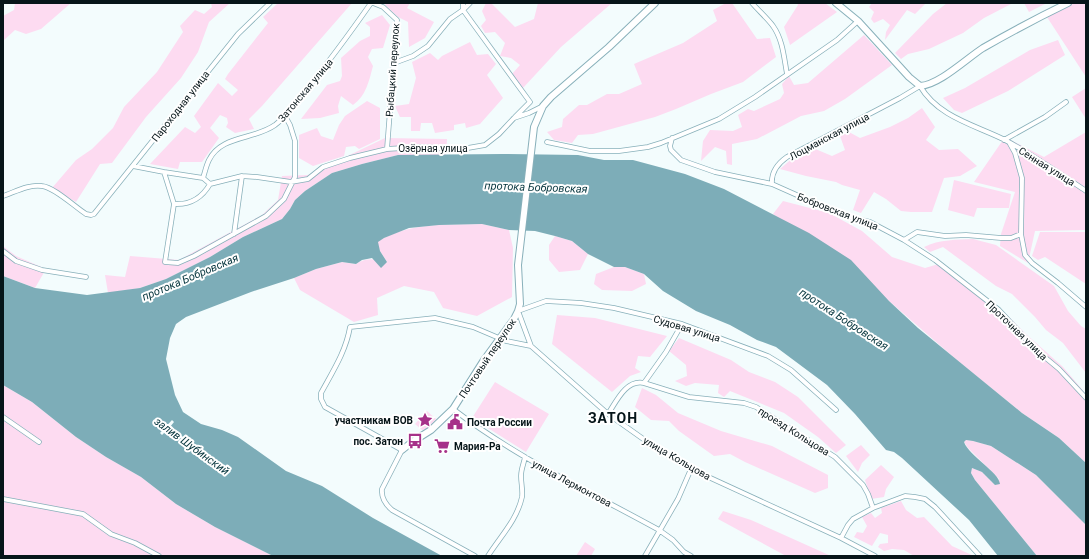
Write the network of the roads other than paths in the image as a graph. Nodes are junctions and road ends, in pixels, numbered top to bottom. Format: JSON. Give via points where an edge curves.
{"nodes":[{"id":1,"x":270,"y":3,"type":"edge"},
{"id":2,"x":372,"y":3,"type":"edge"},
{"id":3,"x":463,"y":3,"type":"edge"},
{"id":4,"x":470,"y":3,"type":"edge"},
{"id":5,"x":655,"y":3,"type":"edge"},
{"id":6,"x":752,"y":3,"type":"edge"},
{"id":7,"x":836,"y":3,"type":"edge"},
{"id":8,"x":1068,"y":3,"type":"edge"},
{"id":9,"x":463,"y":10,"type":"junction"},
{"id":10,"x":858,"y":21,"type":"junction"},
{"id":11,"x":394,"y":63,"type":"junction"},
{"id":12,"x":787,"y":74,"type":"junction"},
{"id":13,"x":920,"y":86,"type":"junction"},
{"id":14,"x":1066,"y":102,"type":"dead end"},
{"id":15,"x":543,"y":106,"type":"junction"},
{"id":16,"x":285,"y":116,"type":"junction"},
{"id":17,"x":514,"y":118,"type":"junction"},
{"id":18,"x":672,"y":138,"type":"junction"},
{"id":19,"x":1006,"y":141,"type":"junction"},
{"id":20,"x":547,"y":142,"type":"dead end"},
{"id":21,"x":387,"y":148,"type":"junction"},
{"id":22,"x":133,"y":166,"type":"junction"},
{"id":23,"x":164,"y":172,"type":"junction"},
{"id":24,"x":242,"y":176,"type":"junction"},
{"id":25,"x":203,"y":178,"type":"junction"},
{"id":26,"x":291,"y":182,"type":"junction"},
{"id":27,"x":210,"y":184,"type":"junction"},
{"id":28,"x":772,"y":184,"type":"junction"},
{"id":29,"x":1086,"y":191,"type":"edge"},
{"id":30,"x":3,"y":196,"type":"edge"},
{"id":31,"x":174,"y":204,"type":"junction"},
{"id":32,"x":234,"y":234,"type":"junction"},
{"id":33,"x":1021,"y":234,"type":"junction"},
{"id":34,"x":904,"y":240,"type":"junction"},
{"id":35,"x":3,"y":251,"type":"edge"},
{"id":36,"x":86,"y":277,"type":"dead end"},
{"id":37,"x":1086,"y":307,"type":"edge"},
{"id":38,"x":518,"y":311,"type":"junction"},
{"id":39,"x":682,"y":324,"type":"junction"},
{"id":40,"x":499,"y":339,"type":"junction"},
{"id":41,"x":531,"y":346,"type":"junction"},
{"id":42,"x":644,"y":383,"type":"junction"},
{"id":43,"x":1086,"y":398,"type":"edge"},
{"id":44,"x":453,"y":409,"type":"junction"},
{"id":45,"x":836,"y":410,"type":"dead end"},
{"id":46,"x":608,"y":414,"type":"junction"},
{"id":47,"x":3,"y":417,"type":"edge"},
{"id":48,"x":39,"y":442,"type":"dead end"},
{"id":49,"x":402,"y":450,"type":"junction"},
{"id":50,"x":526,"y":457,"type":"junction"},
{"id":51,"x":691,"y":469,"type":"junction"},
{"id":52,"x":3,"y":499,"type":"edge"},
{"id":53,"x":873,"y":508,"type":"junction"},
{"id":54,"x":659,"y":530,"type":"junction"},
{"id":55,"x":841,"y":538,"type":"junction"},
{"id":56,"x":159,"y":556,"type":"edge"},
{"id":57,"x":475,"y":556,"type":"edge"},
{"id":58,"x":488,"y":556,"type":"edge"},
{"id":59,"x":645,"y":556,"type":"edge"},
{"id":60,"x":691,"y":556,"type":"edge"},
{"id":61,"x":875,"y":556,"type":"edge"},
{"id":62,"x":980,"y":556,"type":"edge"}],
"edges":[{"from":1,"to":22,"type":"street","name":"Пароходная улица","via":[[238,34]]},
{"from":2,"to":11,"type":"street","name":"Рыбацкий переулок","via":[[383,7],[397,20]]},
{"from":2,"to":16,"type":"street","name":"Затонская улица","via":[[328,64]]},
{"from":3,"to":9,"type":"street"},
{"from":4,"to":9,"type":"street"},
{"from":5,"to":15,"type":"street","name":"Озёрная улица"},
{"from":6,"to":12,"type":"street","via":[[778,36]]},
{"from":7,"to":10,"type":"street"},
{"from":8,"to":13,"type":"street","name":"Лоцманская улица","via":[[1002,37],[936,81],[927,86]]},
{"from":9,"to":11,"type":"street","via":[[450,19],[428,46],[413,56]]},
{"from":9,"to":17,"type":"street","via":[[530,102]]},
{"from":10,"to":12,"type":"street","via":[[836,40]]},
{"from":10,"to":13,"type":"street","via":[[908,77]]},
{"from":11,"to":21,"type":"street","name":"Рыбацкий переулок"},
{"from":12,"to":18,"type":"street","via":[[719,119]]},
{"from":13,"to":19,"type":"street","via":[[926,96],[947,113]]},
{"from":13,"to":28,"type":"street","name":"Лоцманская улица","via":[[787,157],[774,170]]},
{"from":14,"to":19,"type":"street"},
{"from":15,"to":17,"type":"street","name":"Озёрная улица"},
{"from":15,"to":38,"type":"street","name":"Озёрная улица","via":[[534,127],[518,265]]},
{"from":16,"to":25,"type":"street","name":"Затонская улица","via":[[265,131],[218,148],[209,160]]},
{"from":16,"to":26,"type":"street","via":[[295,141],[295,177]]},
{"from":17,"to":21,"type":"street","name":"Озёрная улица","via":[[485,145],[462,149]]},
{"from":18,"to":20,"type":"street","via":[[648,147],[619,151],[590,151]]},
{"from":18,"to":28,"type":"street","via":[[671,150],[681,160],[715,172]]},
{"from":19,"to":29,"type":"street","name":"Сенная улица"},
{"from":19,"to":33,"type":"street","via":[[1016,153],[1022,178]]},
{"from":21,"to":26,"type":"street","name":"Озёрная улица","via":[[323,167],[308,179]]},
{"from":22,"to":23,"type":"street"},
{"from":22,"to":30,"type":"street","name":"Пароходная улица","via":[[91,215],[42,186],[31,186]]},
{"from":23,"to":25,"type":"street"},
{"from":23,"to":31,"type":"street"},
{"from":24,"to":26,"type":"street","name":"Озёрная улица"},
{"from":24,"to":27,"type":"street","name":"Озёрная улица"},
{"from":24,"to":32,"type":"street"},
{"from":25,"to":27,"type":"street"},
{"from":26,"to":32,"type":"street","via":[[284,199],[266,216]]},
{"from":27,"to":31,"type":"street","via":[[196,200],[182,205]]},
{"from":28,"to":34,"type":"street","name":"Бобровская улица","via":[[844,216],[870,222]]},
{"from":31,"to":32,"type":"street","via":[[164,262],[178,263]]},
{"from":33,"to":34,"type":"street","via":[[1001,238],[945,236],[918,232]]},
{"from":33,"to":37,"type":"street","via":[[1025,255],[1032,263]]},
{"from":34,"to":43,"type":"street","name":"Проточная улица","via":[[935,260],[999,310]]},
{"from":35,"to":36,"type":"street","via":[[16,261],[42,270]]},
{"from":38,"to":39,"type":"street","name":"Судовая улица","via":[[546,301],[581,303]]},
{"from":38,"to":40,"type":"street","name":"Почтовый переулок"},
{"from":38,"to":41,"type":"street","name":"улица Кольцова"},
{"from":39,"to":42,"type":"street"},
{"from":39,"to":45,"type":"street","name":"Судовая улица","via":[[768,356],[791,370]]},
{"from":40,"to":41,"type":"street"},
{"from":40,"to":44,"type":"street","name":"Почтовый переулок"},
{"from":40,"to":49,"type":"street","via":[[473,327],[435,318],[350,327],[344,351],[321,393],[323,404],[325,408]]},
{"from":41,"to":46,"type":"street","name":"улица Кольцова"},
{"from":42,"to":46,"type":"street","via":[[633,383],[627,388]]},
{"from":42,"to":53,"type":"street","name":"проезд Кольцова","via":[[689,397],[744,403],[756,407],[835,458],[863,485]]},
{"from":44,"to":49,"type":"street","name":"Почтовый переулок","via":[[431,430]]},
{"from":44,"to":50,"type":"street","name":"улица Лермонтова"},
{"from":46,"to":51,"type":"street","name":"улица Кольцова"},
{"from":47,"to":48,"type":"street"},
{"from":49,"to":57,"type":"street","via":[[382,489],[387,505]]},
{"from":50,"to":54,"type":"street","name":"улица Лермонтова"},
{"from":50,"to":58,"type":"street","via":[[521,475],[520,504],[507,530],[500,536]]},
{"from":51,"to":54,"type":"street","via":[[678,499]]},
{"from":51,"to":55,"type":"street","name":"улица Кольцова"},
{"from":52,"to":56,"type":"street","via":[[83,514],[111,534]]},
{"from":53,"to":55,"type":"street","via":[[853,519]]},
{"from":53,"to":62,"type":"street","via":[[905,496],[925,499]]},
{"from":54,"to":59,"type":"street"},
{"from":54,"to":60,"type":"street","name":"улица Лермонтова"},
{"from":55,"to":61,"type":"street","name":"улица Кольцова"}]}
